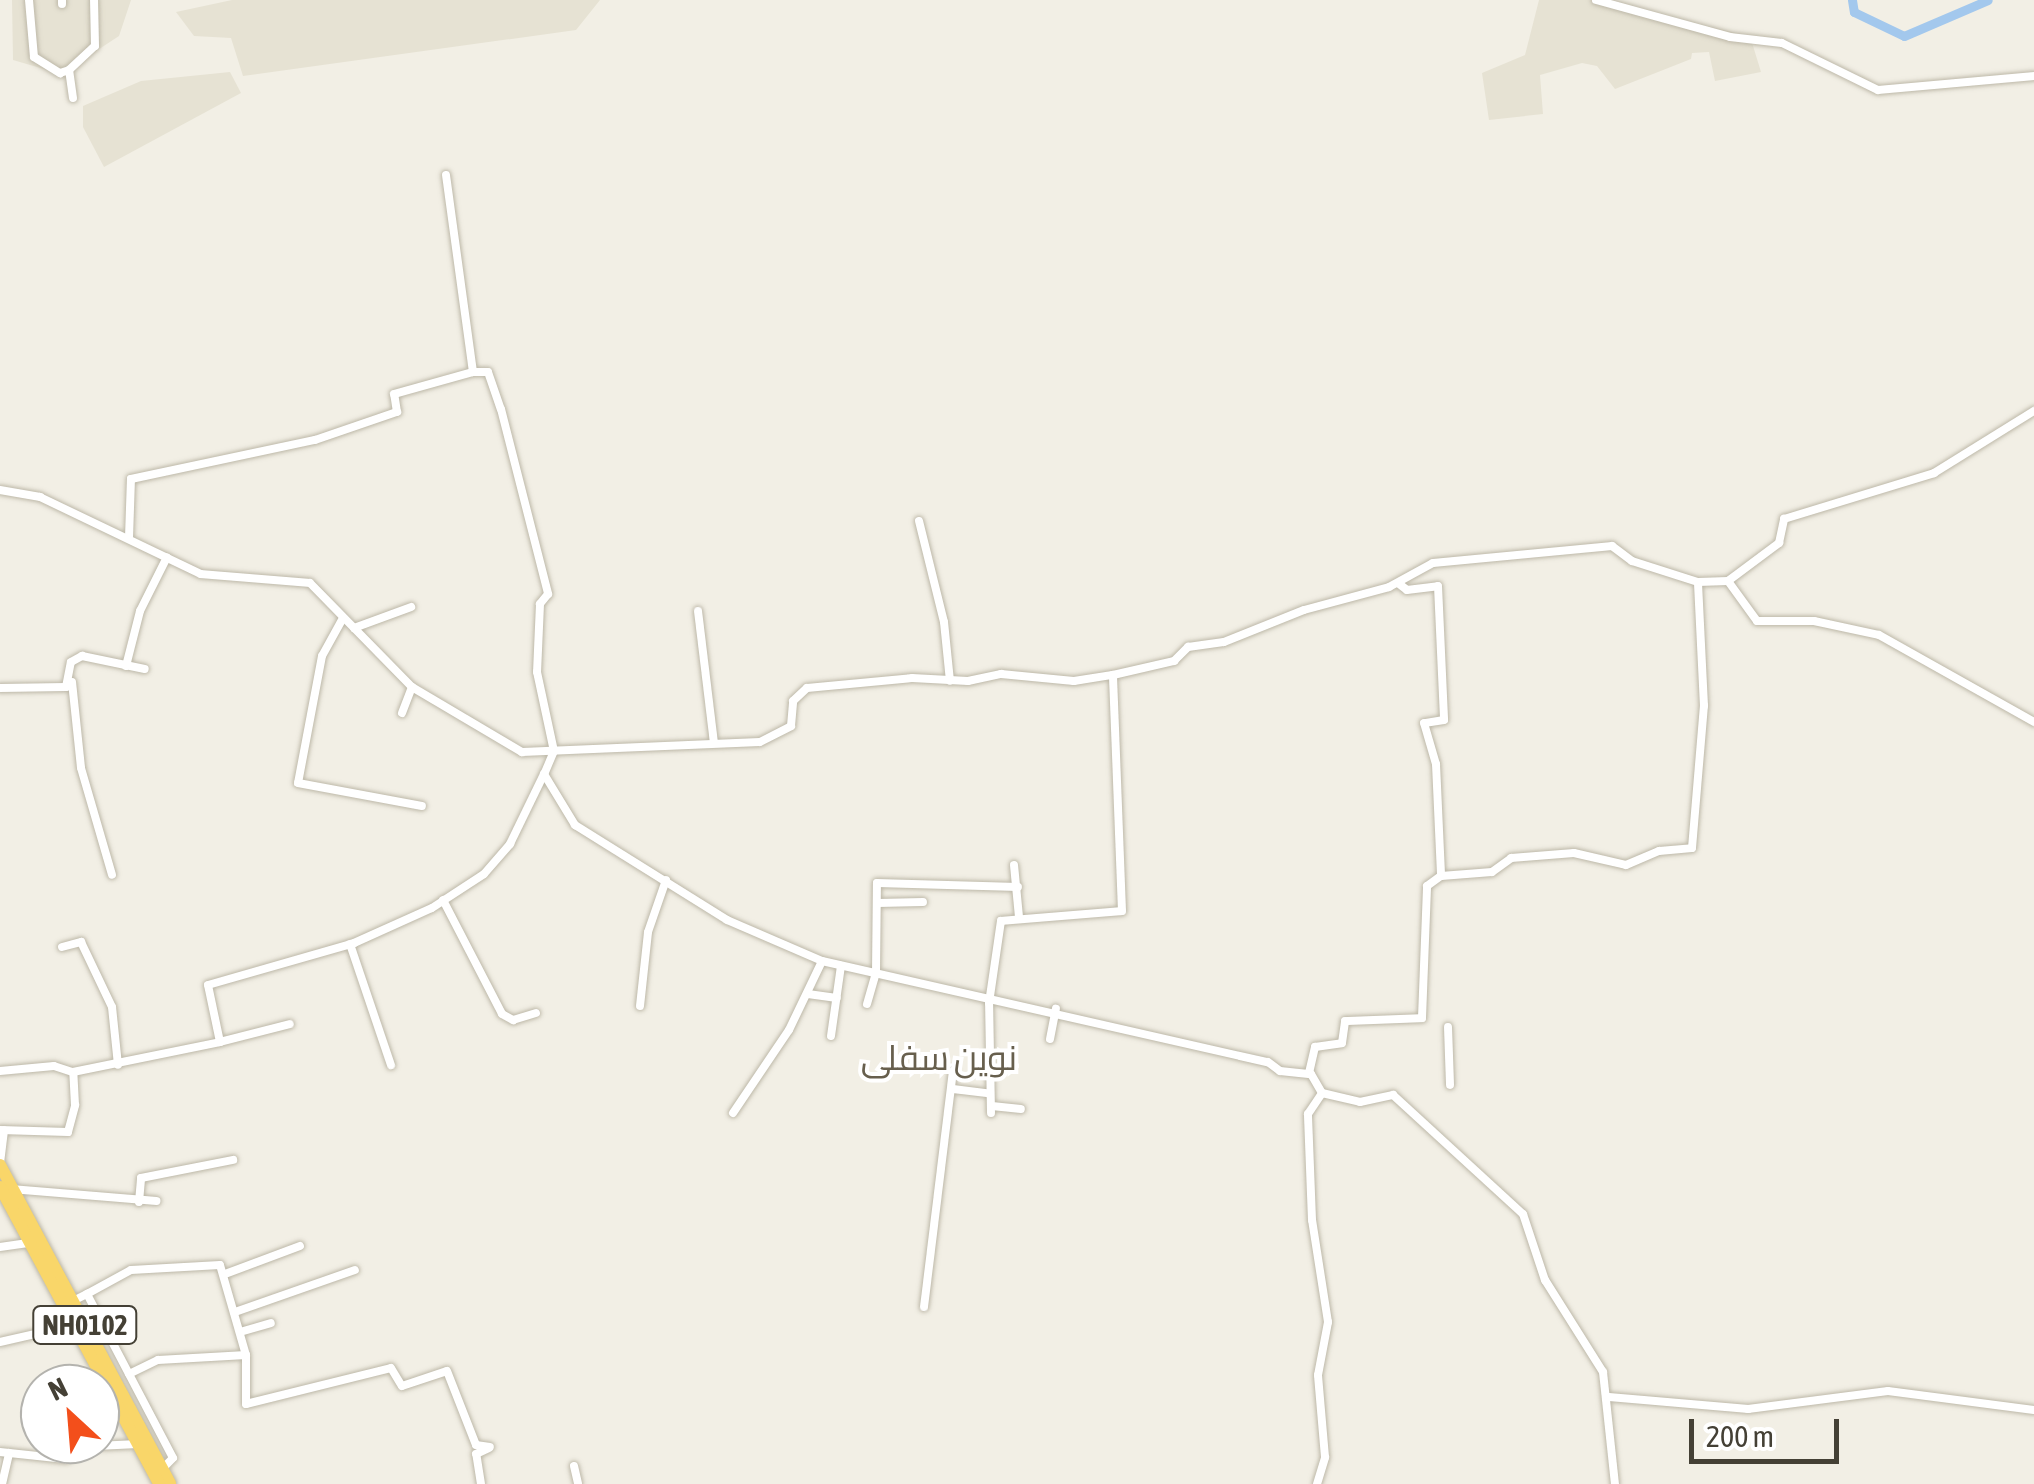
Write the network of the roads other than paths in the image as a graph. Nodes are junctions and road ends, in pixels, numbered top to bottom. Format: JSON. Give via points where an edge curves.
{"nodes":[{"id":1,"x":29,"y":0,"type":"edge"},
{"id":2,"x":94,"y":0,"type":"edge"},
{"id":3,"x":1596,"y":0,"type":"edge"},
{"id":4,"x":69,"y":70,"type":"junction"},
{"id":5,"x":2034,"y":76,"type":"edge"},
{"id":6,"x":73,"y":98,"type":"dead end"},
{"id":7,"x":446,"y":175,"type":"dead end"},
{"id":8,"x":474,"y":372,"type":"junction"},
{"id":9,"x":2034,"y":411,"type":"edge"},
{"id":10,"x":0,"y":490,"type":"edge"},
{"id":11,"x":919,"y":521,"type":"dead end"},
{"id":12,"x":129,"y":538,"type":"junction"},
{"id":13,"x":168,"y":557,"type":"junction"},
{"id":14,"x":1728,"y":581,"type":"junction"},
{"id":15,"x":1398,"y":582,"type":"junction"},
{"id":16,"x":1698,"y":582,"type":"junction"},
{"id":17,"x":410,"y":607,"type":"dead end"},
{"id":18,"x":698,"y":612,"type":"dead end"},
{"id":19,"x":343,"y":618,"type":"junction"},
{"id":20,"x":354,"y":628,"type":"junction"},
{"id":21,"x":126,"y":666,"type":"junction"},
{"id":22,"x":145,"y":669,"type":"dead end"},
{"id":23,"x":1114,"y":675,"type":"junction"},
{"id":24,"x":950,"y":680,"type":"junction"},
{"id":25,"x":72,"y":682,"type":"junction"},
{"id":26,"x":412,"y":687,"type":"junction"},
{"id":27,"x":0,"y":688,"type":"edge"},
{"id":28,"x":402,"y":713,"type":"dead end"},
{"id":29,"x":2034,"y":722,"type":"edge"},
{"id":30,"x":714,"y":743,"type":"junction"},
{"id":31,"x":554,"y":751,"type":"junction"},
{"id":32,"x":544,"y":774,"type":"junction"},
{"id":33,"x":422,"y":806,"type":"dead end"},
{"id":34,"x":1014,"y":864,"type":"dead end"},
{"id":35,"x":112,"y":874,"type":"dead end"},
{"id":36,"x":1441,"y":876,"type":"junction"},
{"id":37,"x":666,"y":880,"type":"junction"},
{"id":38,"x":1018,"y":887,"type":"junction"},
{"id":39,"x":444,"y":900,"type":"junction"},
{"id":40,"x":923,"y":902,"type":"dead end"},
{"id":41,"x":878,"y":903,"type":"junction"},
{"id":42,"x":1019,"y":916,"type":"junction"},
{"id":43,"x":350,"y":944,"type":"junction"},
{"id":44,"x":62,"y":947,"type":"dead end"},
{"id":45,"x":822,"y":961,"type":"junction"},
{"id":46,"x":841,"y":966,"type":"junction"},
{"id":47,"x":876,"y":973,"type":"junction"},
{"id":48,"x":808,"y":994,"type":"junction"},
{"id":49,"x":837,"y":998,"type":"junction"},
{"id":50,"x":992,"y":998,"type":"junction"},
{"id":51,"x":867,"y":1004,"type":"dead end"},
{"id":52,"x":640,"y":1006,"type":"dead end"},
{"id":53,"x":1056,"y":1009,"type":"junction"},
{"id":54,"x":536,"y":1013,"type":"dead end"},
{"id":55,"x":290,"y":1024,"type":"dead end"},
{"id":56,"x":1448,"y":1027,"type":"dead end"},
{"id":57,"x":831,"y":1036,"type":"dead end"},
{"id":58,"x":1050,"y":1039,"type":"dead end"},
{"id":59,"x":220,"y":1042,"type":"junction"},
{"id":60,"x":118,"y":1065,"type":"junction"},
{"id":61,"x":391,"y":1065,"type":"dead end"},
{"id":62,"x":0,"y":1071,"type":"edge"},
{"id":63,"x":953,"y":1071,"type":"dead end"},
{"id":64,"x":73,"y":1072,"type":"junction"},
{"id":65,"x":1309,"y":1074,"type":"junction"},
{"id":66,"x":1450,"y":1085,"type":"dead end"},
{"id":67,"x":952,"y":1089,"type":"junction"},
{"id":68,"x":988,"y":1093,"type":"junction"},
{"id":69,"x":1322,"y":1093,"type":"junction"},
{"id":70,"x":1021,"y":1109,"type":"dead end"},
{"id":71,"x":733,"y":1112,"type":"dead end"},
{"id":72,"x":2,"y":1130,"type":"edge"},
{"id":73,"x":233,"y":1160,"type":"dead end"},
{"id":74,"x":0,"y":1164,"type":"edge"},
{"id":75,"x":5,"y":1189,"type":"edge"},
{"id":76,"x":139,"y":1202,"type":"junction"},
{"id":77,"x":157,"y":1202,"type":"dead end"},
{"id":78,"x":30,"y":1242,"type":"junction"},
{"id":79,"x":300,"y":1246,"type":"dead end"},
{"id":80,"x":0,"y":1247,"type":"edge"},
{"id":81,"x":355,"y":1270,"type":"dead end"},
{"id":82,"x":225,"y":1274,"type":"junction"},
{"id":83,"x":87,"y":1294,"type":"junction"},
{"id":84,"x":72,"y":1301,"type":"junction"},
{"id":85,"x":924,"y":1307,"type":"dead end"},
{"id":86,"x":235,"y":1312,"type":"junction"},
{"id":87,"x":271,"y":1323,"type":"dead end"},
{"id":88,"x":75,"y":1324,"type":"junction"},
{"id":89,"x":240,"y":1332,"type":"junction"},
{"id":90,"x":0,"y":1342,"type":"edge"},
{"id":91,"x":246,"y":1354,"type":"junction"},
{"id":92,"x":129,"y":1374,"type":"junction"},
{"id":93,"x":1608,"y":1396,"type":"junction"},
{"id":94,"x":2034,"y":1410,"type":"edge"},
{"id":95,"x":138,"y":1444,"type":"junction"},
{"id":96,"x":4,"y":1452,"type":"edge"},
{"id":97,"x":574,"y":1466,"type":"dead end"},
{"id":98,"x":162,"y":1468,"type":"junction"},
{"id":99,"x":2,"y":1484,"type":"edge"},
{"id":100,"x":159,"y":1484,"type":"edge"},
{"id":101,"x":170,"y":1484,"type":"edge"},
{"id":102,"x":481,"y":1484,"type":"edge"},
{"id":103,"x":578,"y":1484,"type":"edge"},
{"id":104,"x":1317,"y":1484,"type":"edge"},
{"id":105,"x":1615,"y":1484,"type":"edge"}],
"edges":[{"from":1,"to":4,"type":"street","via":[[34,57],[60,73]]},
{"from":2,"to":4,"type":"street","via":[[95,46]]},
{"from":3,"to":5,"type":"street","via":[[1730,37],[1782,44],[1878,90]]},
{"from":4,"to":6,"type":"street"},
{"from":7,"to":8,"type":"street"},
{"from":8,"to":12,"type":"street","via":[[394,394],[397,412],[314,440],[131,479]]},
{"from":8,"to":31,"type":"street","via":[[488,372],[540,550],[548,594],[540,604],[536,672]]},
{"from":9,"to":14,"type":"street","via":[[1934,473],[1784,519],[1779,543]]},
{"from":10,"to":12,"type":"street","via":[[40,497]]},
{"from":11,"to":24,"type":"street","via":[[944,622]]},
{"from":12,"to":13,"type":"street"},
{"from":13,"to":19,"type":"street","via":[[201,574],[310,583]]},
{"from":13,"to":21,"type":"street","via":[[140,611]]},
{"from":14,"to":16,"type":"street"},
{"from":14,"to":29,"type":"street","via":[[1757,621],[1814,622],[1879,635]]},
{"from":15,"to":16,"type":"street","via":[[1433,563],[1612,546],[1632,561]]},
{"from":15,"to":23,"type":"street","via":[[1224,642],[1188,647],[1174,661]]},
{"from":15,"to":36,"type":"street","via":[[1407,590],[1438,586],[1444,720],[1424,723],[1436,764]]},
{"from":16,"to":36,"type":"street","via":[[1704,706],[1692,848],[1659,851],[1626,865],[1574,853],[1512,858],[1492,872]]},
{"from":17,"to":20,"type":"street"},
{"from":18,"to":30,"type":"street"},
{"from":19,"to":20,"type":"street"},
{"from":19,"to":33,"type":"street","via":[[322,656],[298,783]]},
{"from":20,"to":26,"type":"street"},
{"from":21,"to":22,"type":"street"},
{"from":21,"to":25,"type":"street","via":[[73,658]]},
{"from":23,"to":24,"type":"street"},
{"from":23,"to":42,"type":"street","via":[[1122,911]]},
{"from":24,"to":30,"type":"street","via":[[807,688],[793,701],[791,726],[780,733],[742,745]]},
{"from":25,"to":27,"type":"street"},
{"from":25,"to":35,"type":"street","via":[[81,768]]},
{"from":26,"to":28,"type":"street"},
{"from":26,"to":31,"type":"street","via":[[522,752]]},
{"from":30,"to":31,"type":"street","via":[[580,744]]},
{"from":31,"to":32,"type":"street"},
{"from":32,"to":37,"type":"street","via":[[575,826]]},
{"from":32,"to":39,"type":"street","via":[[510,844],[484,874]]},
{"from":34,"to":38,"type":"street"},
{"from":36,"to":65,"type":"street","via":[[1428,886],[1422,1018],[1346,1021],[1342,1044],[1315,1046]]},
{"from":37,"to":45,"type":"street","via":[[727,920]]},
{"from":37,"to":52,"type":"street","via":[[648,932]]},
{"from":38,"to":41,"type":"street","via":[[877,883]]},
{"from":38,"to":42,"type":"street"},
{"from":39,"to":43,"type":"street"},
{"from":39,"to":54,"type":"street","via":[[502,1014],[514,1020]]},
{"from":40,"to":41,"type":"street"},
{"from":41,"to":47,"type":"street"},
{"from":42,"to":50,"type":"street","via":[[1001,921]]},
{"from":43,"to":59,"type":"street","via":[[208,985]]},
{"from":43,"to":61,"type":"street"},
{"from":44,"to":60,"type":"street","via":[[80,942],[112,1007]]},
{"from":45,"to":46,"type":"street"},
{"from":45,"to":48,"type":"street"},
{"from":46,"to":47,"type":"street"},
{"from":46,"to":49,"type":"street"},
{"from":47,"to":50,"type":"street"},
{"from":47,"to":51,"type":"street"},
{"from":48,"to":49,"type":"street"},
{"from":48,"to":71,"type":"street"},
{"from":49,"to":57,"type":"street"},
{"from":50,"to":53,"type":"street"},
{"from":50,"to":68,"type":"street"},
{"from":53,"to":58,"type":"street"},
{"from":53,"to":65,"type":"street"},
{"from":55,"to":59,"type":"street"},
{"from":56,"to":66,"type":"street"},
{"from":59,"to":60,"type":"street"},
{"from":60,"to":64,"type":"street"},
{"from":62,"to":64,"type":"street","via":[[54,1066]]},
{"from":63,"to":67,"type":"street"},
{"from":64,"to":72,"type":"street","via":[[76,1105],[68,1132]]},
{"from":65,"to":69,"type":"street"},
{"from":67,"to":68,"type":"street"},
{"from":67,"to":85,"type":"street"},
{"from":68,"to":70,"type":"street","via":[[992,1110]]},
{"from":69,"to":93,"type":"street","via":[[1360,1102],[1393,1095],[1432,1135],[1486,1174],[1522,1214],[1545,1280],[1602,1372]]},
{"from":69,"to":104,"type":"street","via":[[1308,1114],[1312,1220],[1328,1322],[1318,1375],[1325,1457]]},
{"from":72,"to":74,"type":"street"},
{"from":73,"to":76,"type":"street","via":[[141,1178]]},
{"from":74,"to":75,"type":"highway","number":"NH0102"},
{"from":75,"to":76,"type":"street"},
{"from":75,"to":78,"type":"highway","number":"NH0102"},
{"from":75,"to":84,"type":"highway","number":"NH0102"},
{"from":76,"to":77,"type":"street"},
{"from":78,"to":80,"type":"street"},
{"from":78,"to":88,"type":"highway","number":"NH0102"},
{"from":79,"to":82,"type":"street"},
{"from":81,"to":86,"type":"street"},
{"from":82,"to":83,"type":"street","via":[[220,1266],[131,1270]]},
{"from":82,"to":86,"type":"street"},
{"from":83,"to":84,"type":"street"},
{"from":83,"to":92,"type":"street"},
{"from":84,"to":98,"type":"highway","number":"NH0102"},
{"from":86,"to":89,"type":"street"},
{"from":87,"to":89,"type":"street"},
{"from":88,"to":90,"type":"street"},
{"from":88,"to":95,"type":"highway","number":"NH0102"},
{"from":89,"to":91,"type":"street"},
{"from":91,"to":92,"type":"street","via":[[158,1360]]},
{"from":91,"to":102,"type":"street","via":[[246,1404],[391,1368],[402,1386],[448,1372],[476,1445],[492,1446],[476,1454]]},
{"from":92,"to":98,"type":"street","via":[[173,1458]]},
{"from":93,"to":94,"type":"street","via":[[1748,1409],[1888,1392]]},
{"from":93,"to":105,"type":"street"},
{"from":95,"to":96,"type":"street","via":[[96,1446],[66,1460]]},
{"from":95,"to":100,"type":"highway","number":"NH0102"},
{"from":96,"to":99,"type":"street"},
{"from":97,"to":103,"type":"street"},
{"from":98,"to":101,"type":"highway","number":"NH0102"}]}
